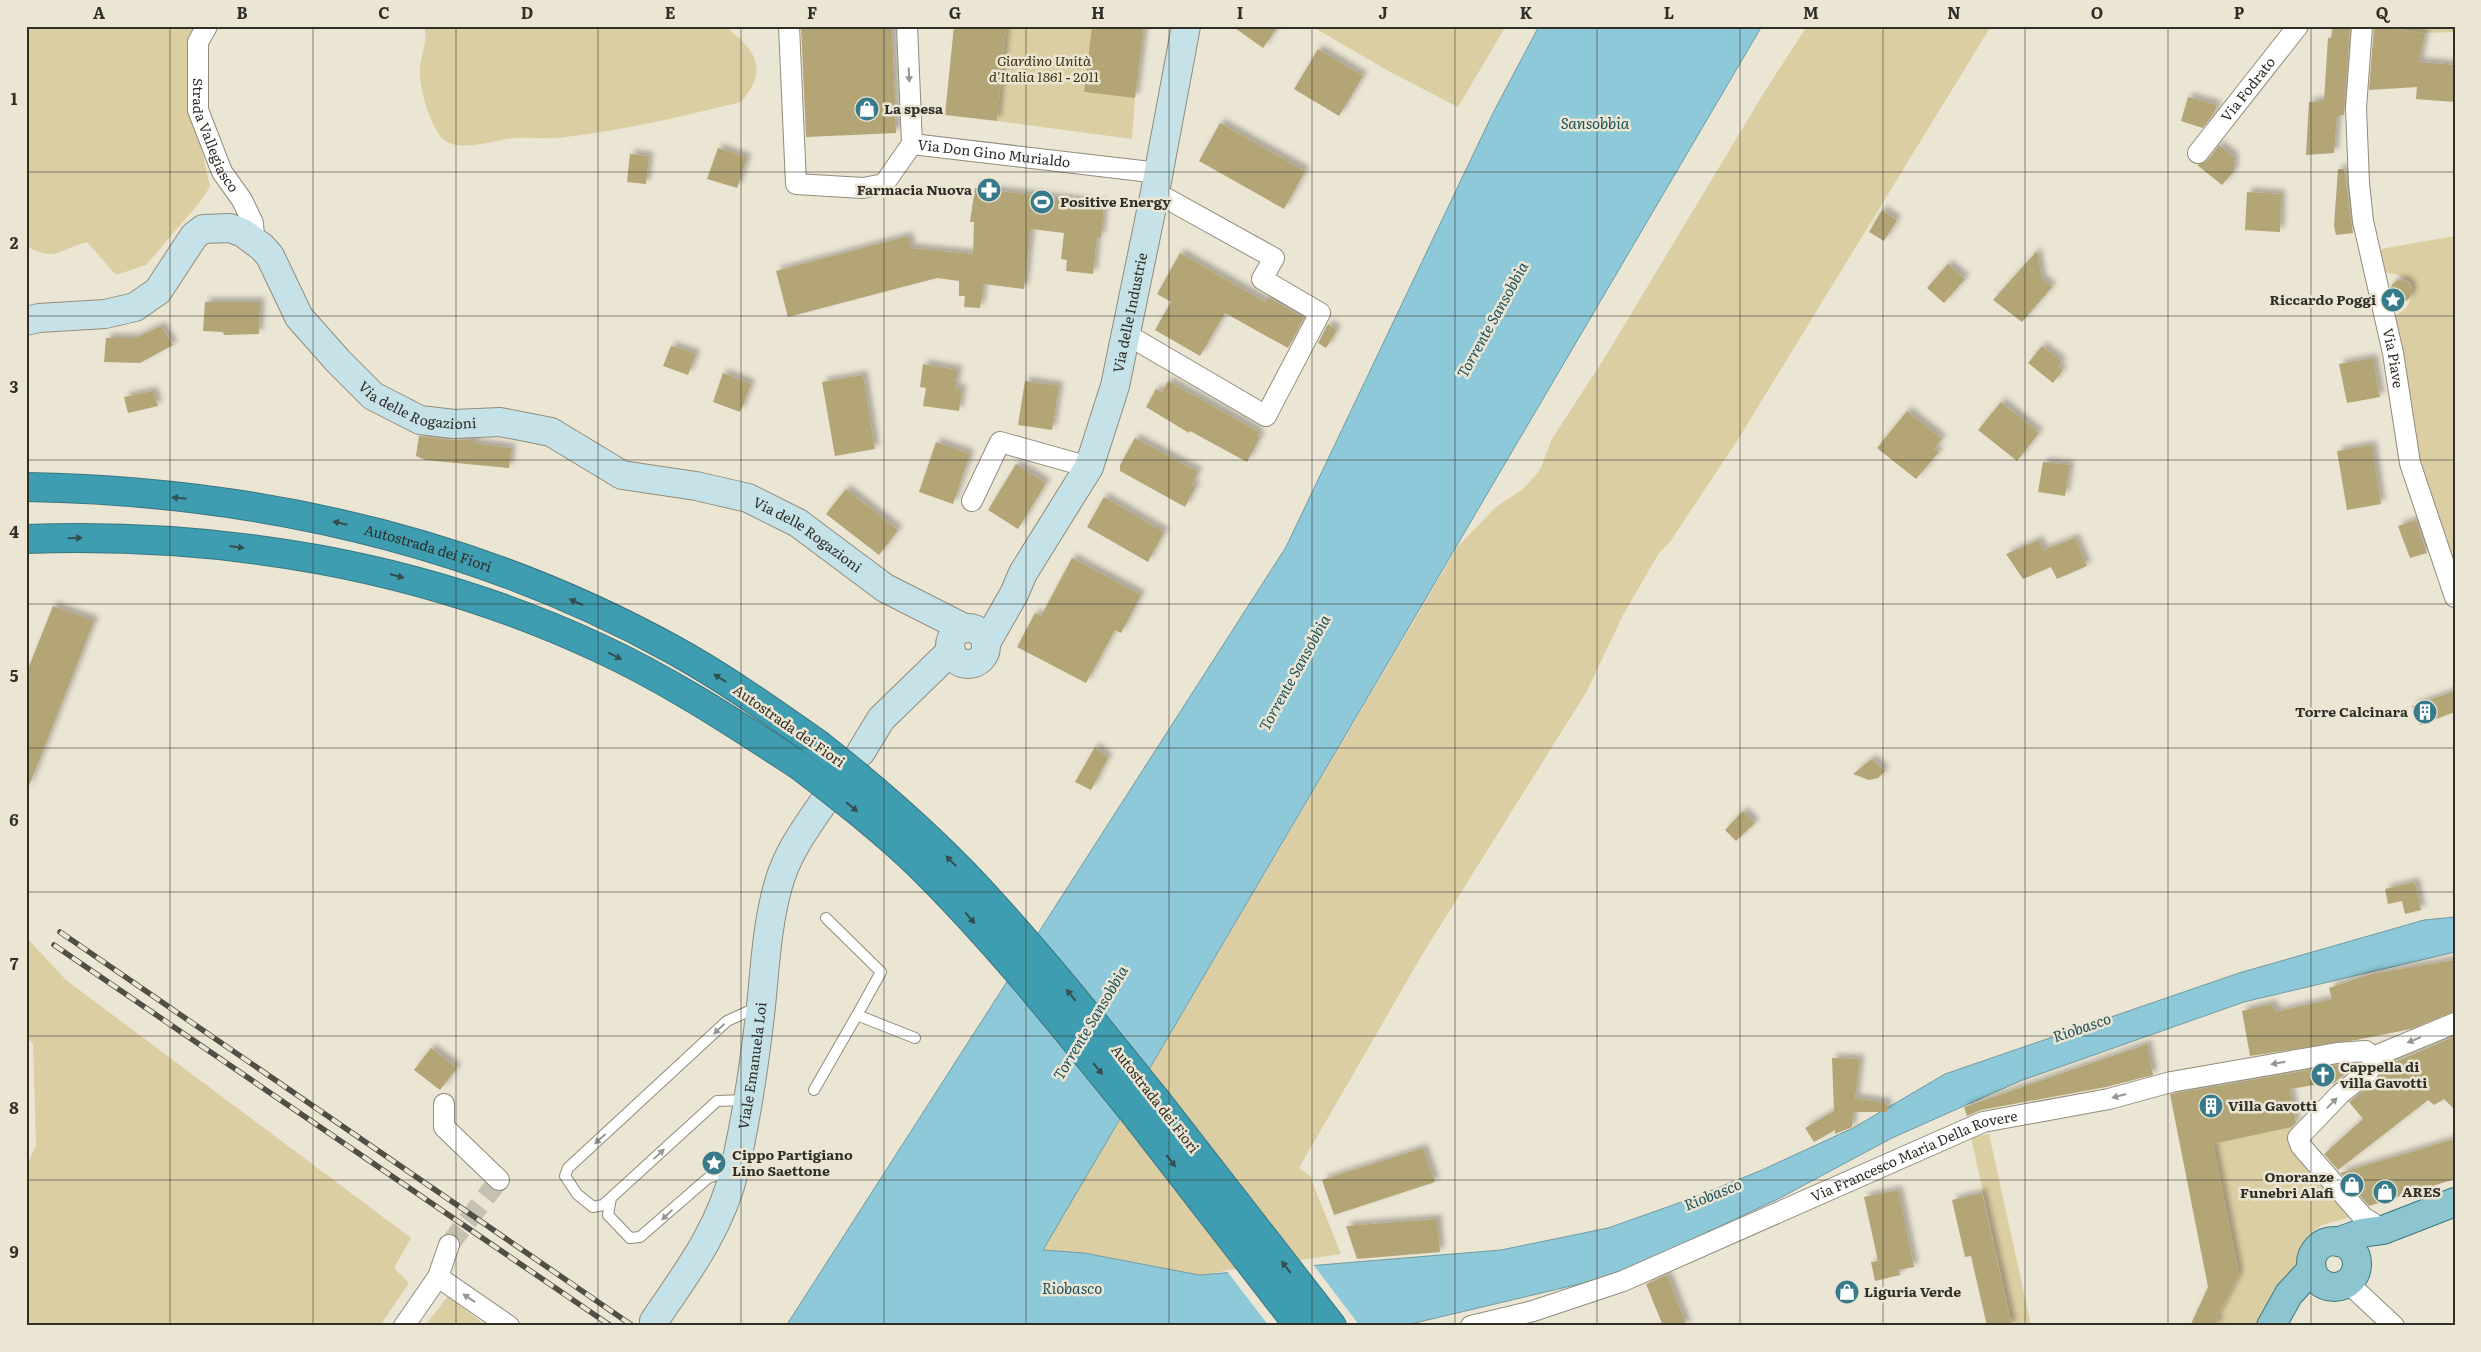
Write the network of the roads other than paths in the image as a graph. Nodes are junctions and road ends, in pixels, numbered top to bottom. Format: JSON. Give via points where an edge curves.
{"nodes":[{"id":1,"x":208,"y":26,"type":"edge"},
{"id":2,"x":790,"y":26,"type":"edge"},
{"id":3,"x":907,"y":26,"type":"edge"},
{"id":4,"x":1186,"y":26,"type":"edge"},
{"id":5,"x":2298,"y":26,"type":"edge"},
{"id":6,"x":2362,"y":26,"type":"edge"},
{"id":7,"x":912,"y":144,"type":"junction"},
{"id":8,"x":2198,"y":153,"type":"dead end"},
{"id":9,"x":1157,"y":182,"type":"junction"},
{"id":10,"x":254,"y":239,"type":"junction"},
{"id":11,"x":26,"y":321,"type":"edge"},
{"id":12,"x":1126,"y":334,"type":"junction"},
{"id":13,"x":1089,"y":467,"type":"junction"},
{"id":14,"x":26,"y":487,"type":"edge"},
{"id":15,"x":972,"y":501,"type":"dead end"},
{"id":16,"x":26,"y":539,"type":"edge"},
{"id":17,"x":2455,"y":597,"type":"edge"},
{"id":18,"x":964,"y":643,"type":"junction"},
{"id":19,"x":865,"y":746,"type":"dead end"},
{"id":20,"x":823,"y":803,"type":"dead end"},
{"id":21,"x":826,"y":918,"type":"dead end"},
{"id":22,"x":761,"y":1005,"type":"junction"},
{"id":23,"x":857,"y":1015,"type":"junction"},
{"id":24,"x":2455,"y":1024,"type":"edge"},
{"id":25,"x":915,"y":1038,"type":"dead end"},
{"id":26,"x":2373,"y":1057,"type":"junction"},
{"id":27,"x":814,"y":1090,"type":"dead end"},
{"id":28,"x":748,"y":1100,"type":"junction"},
{"id":29,"x":444,"y":1104,"type":"dead end"},
{"id":30,"x":735,"y":1169,"type":"junction"},
{"id":31,"x":499,"y":1180,"type":"dead end"},
{"id":32,"x":611,"y":1198,"type":"junction"},
{"id":33,"x":2455,"y":1202,"type":"edge"},
{"id":34,"x":2383,"y":1230,"type":"junction"},
{"id":35,"x":449,"y":1245,"type":"tunnel mouth"},
{"id":36,"x":2335,"y":1267,"type":"junction"},
{"id":37,"x":438,"y":1277,"type":"junction"},
{"id":38,"x":1324,"y":1315,"type":"edge"},
{"id":39,"x":654,"y":1321,"type":"dead end"},
{"id":40,"x":404,"y":1326,"type":"edge"},
{"id":41,"x":509,"y":1326,"type":"edge"},
{"id":42,"x":1299,"y":1326,"type":"edge"},
{"id":43,"x":1338,"y":1326,"type":"edge"},
{"id":44,"x":1471,"y":1326,"type":"edge"},
{"id":45,"x":2271,"y":1326,"type":"edge"},
{"id":46,"x":2288,"y":1326,"type":"edge"},
{"id":47,"x":2394,"y":1326,"type":"edge"}],
"edges":[{"from":1,"to":10,"type":"street","name":"Strada Vallegiasco","via":[[198,42],[198,110],[222,172],[242,200],[253,223]]},
{"from":2,"to":7,"type":"street","name":"Via Don Gino Murialdo","via":[[796,184],[863,188],[884,184]]},
{"from":3,"to":7,"type":"street","one_way":true},
{"from":4,"to":9,"type":"street","name":"Via delle Industrie"},
{"from":5,"to":8,"type":"street","name":"Via Fodrato"},
{"from":6,"to":17,"type":"street","name":"Via Piave","via":[[2356,108],[2364,221],[2393,353],[2410,463]]},
{"from":7,"to":9,"type":"street","name":"Via Don Gino Murialdo"},
{"from":9,"to":12,"type":"street","name":"Via delle Industrie"},
{"from":9,"to":12,"type":"street","via":[[1274,258],[1262,279],[1320,313],[1266,416]]},
{"from":10,"to":11,"type":"street","name":"Via delle Rogazioni","via":[[230,228],[203,229],[194,236],[158,291],[135,307],[105,314]]},
{"from":10,"to":18,"type":"street","name":"Via delle Rogazioni","via":[[270,256],[299,318],[374,396],[420,420],[454,424],[500,422],[551,432],[622,475],[748,498],[798,523]]},
{"from":12,"to":13,"type":"street","name":"Via delle Industrie","via":[[1115,386]]},
{"from":13,"to":15,"type":"street","via":[[1000,442]]},
{"from":13,"to":18,"type":"street","name":"Via delle Industrie","via":[[1019,579]]},
{"from":38,"to":14,"type":"highway","name":"Autostrada dei Fiori","one_way":true,"bridge":true,"via":[[1157,1101],[1013,928],[932,842],[858,776],[818,744],[750,698],[664,645],[541,587],[430,546],[265,507],[101,490]]},
{"from":16,"to":42,"type":"highway","name":"Autostrada dei Fiori","one_way":true,"bridge":true,"via":[[130,538],[198,542],[323,560],[444,589],[524,617],[597,647],[674,687],[800,766],[873,824],[968,915],[1142,1122]]},
{"from":18,"to":19,"type":"street","via":[[881,719]]},
{"from":20,"to":22,"type":"street","name":"Viale Emanuela Loi","via":[[792,850],[778,886]]},
{"from":21,"to":23,"type":"lane","via":[[881,972]]},
{"from":22,"to":28,"type":"street","name":"Viale Emanuela Loi"},
{"from":22,"to":32,"type":"lane","one_way":true,"via":[[727,1021],[568,1168],[565,1176],[576,1194],[593,1207],[603,1205]]},
{"from":23,"to":25,"type":"lane"},
{"from":23,"to":27,"type":"lane"},
{"from":24,"to":26,"type":"street","one_way":true},
{"from":34,"to":26,"type":"street","one_way":true,"via":[[2363,1216],[2300,1146],[2298,1138],[2340,1094],[2368,1072]]},
{"from":26,"to":44,"type":"street","name":"Via Francesco Maria Della Rovere","one_way":true,"via":[[2366,1051],[2337,1053],[2190,1079],[2109,1099],[1983,1122],[1623,1281]]},
{"from":28,"to":30,"type":"street","name":"Viale Emanuela Loi"},
{"from":32,"to":28,"type":"lane","one_way":true,"via":[[717,1101]]},
{"from":29,"to":31,"type":"street","via":[[444,1127]]},
{"from":30,"to":32,"type":"lane","one_way":true,"via":[[708,1178],[640,1237],[630,1238],[608,1215]]},
{"from":30,"to":39,"type":"street","name":"Viale Emanuela Loi","via":[[720,1215],[700,1253]]},
{"from":33,"to":34,"type":"main road"},
{"from":34,"to":36,"type":"main road","via":[[2362,1233]]},
{"from":35,"to":37,"type":"street"},
{"from":36,"to":45,"type":"main road","via":[[2289,1294]]},
{"from":36,"to":46,"type":"main road"},
{"from":36,"to":47,"type":"street"},
{"from":37,"to":40,"type":"street"},
{"from":41,"to":37,"type":"street","one_way":true},
{"from":38,"to":43,"type":"highway","name":"Autostrada dei Fiori"}]}
